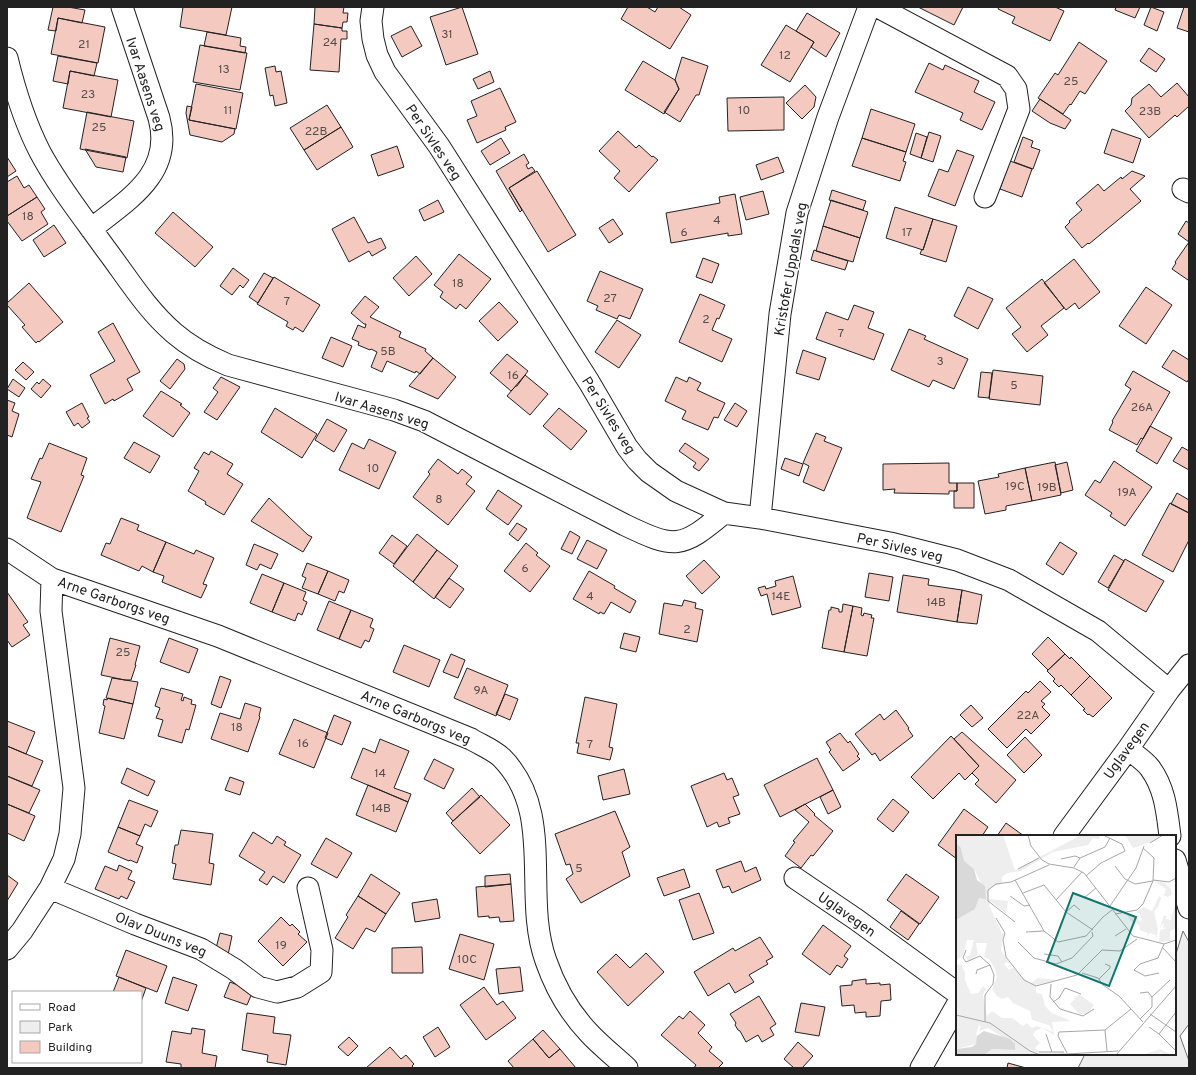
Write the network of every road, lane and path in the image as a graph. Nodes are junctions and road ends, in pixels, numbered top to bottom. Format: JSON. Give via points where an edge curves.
{"nodes":[{"id":1,"x":122,"y":7,"type":"edge"},
{"id":2,"x":374,"y":7,"type":"edge"},
{"id":3,"x":868,"y":7,"type":"edge"},
{"id":4,"x":878,"y":7,"type":"edge"},
{"id":5,"x":7,"y":58,"type":"edge"},
{"id":6,"x":985,"y":197,"type":"dead end"},
{"id":7,"x":91,"y":229,"type":"junction"},
{"id":8,"x":724,"y":513,"type":"junction"},
{"id":9,"x":760,"y":518,"type":"junction"},
{"id":10,"x":7,"y":549,"type":"edge"},
{"id":11,"x":52,"y":579,"type":"junction"},
{"id":12,"x":1189,"y":665,"type":"edge"},
{"id":13,"x":1169,"y":690,"type":"junction"},
{"id":14,"x":1128,"y":749,"type":"junction"},
{"id":15,"x":1065,"y":835,"type":"edge"},
{"id":16,"x":1170,"y":835,"type":"edge"},
{"id":17,"x":1176,"y":863,"type":"edge"},
{"id":18,"x":795,"y":878,"type":"dead end"},
{"id":19,"x":50,"y":888,"type":"junction"},
{"id":20,"x":308,"y":888,"type":"dead end"},
{"id":21,"x":1189,"y":908,"type":"edge"},
{"id":22,"x":7,"y":949,"type":"edge"},
{"id":23,"x":956,"y":992,"type":"edge"},
{"id":24,"x":956,"y":1007,"type":"edge"},
{"id":25,"x":627,"y":1068,"type":"edge"},
{"id":26,"x":921,"y":1068,"type":"edge"}],
"edges":[{"from":1,"to":7,"type":"street","name":"Ivar Aasens veg","via":[[159,118],[163,133],[162,149],[149,178],[131,198]]},
{"from":2,"to":8,"type":"street","name":"Per Sivles veg","via":[[371,21],[373,39],[385,72],[438,146],[589,382],[627,447],[663,483]]},
{"from":3,"to":9,"type":"street","name":"Kristofer Uppdals veg","via":[[797,213],[780,314]]},
{"from":4,"to":6,"type":"street","via":[[1007,76],[1016,89],[1019,108]]},
{"from":5,"to":7,"type":"street","name":"Ivar Aasens veg","via":[[15,89],[41,153]]},
{"from":7,"to":8,"type":"street","name":"Ivar Aasens veg","via":[[157,317],[190,345],[217,360],[248,371],[394,410],[424,421],[625,525],[660,540],[680,542],[691,538]]},
{"from":8,"to":9,"type":"street","name":"Per Sivles veg"},
{"from":9,"to":13,"type":"street","name":"Per Sivles veg","via":[[890,543],[949,558],[1010,580],[1098,631]]},
{"from":10,"to":11,"type":"street","name":"Arne Garborgs veg"},
{"from":11,"to":19,"type":"street","via":[[51,611],[74,788],[70,834],[64,859]]},
{"from":11,"to":25,"type":"street","name":"Arne Garborgs veg","via":[[218,636],[471,739],[501,757],[517,777],[528,800],[534,833],[538,934],[545,960],[561,996],[588,1033]]},
{"from":12,"to":13,"type":"street","name":"Uglavegen"},
{"from":13,"to":14,"type":"street","name":"Uglavegen"},
{"from":14,"to":15,"type":"street","name":"Uglavegen"},
{"from":14,"to":16,"type":"street","via":[[1149,766],[1160,785],[1166,803]]},
{"from":17,"to":21,"type":"street"},
{"from":18,"to":23,"type":"street","name":"Uglavegen"},
{"from":19,"to":20,"type":"street","name":"Olav Duuns veg","via":[[201,949],[258,987],[277,992],[296,987],[321,972],[322,950]]},
{"from":19,"to":22,"type":"street"},
{"from":24,"to":26,"type":"street"}]}
